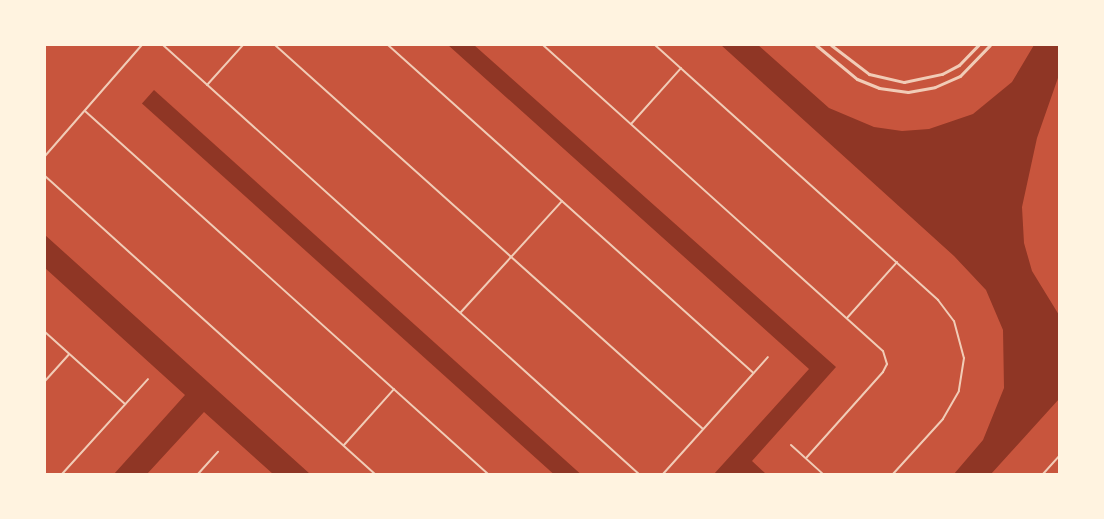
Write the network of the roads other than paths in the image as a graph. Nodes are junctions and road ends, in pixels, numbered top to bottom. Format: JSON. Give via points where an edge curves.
{"nodes":[{"id":1,"x":142,"y":45,"type":"edge"},
{"id":2,"x":163,"y":45,"type":"edge"},
{"id":3,"x":243,"y":45,"type":"edge"},
{"id":4,"x":275,"y":45,"type":"edge"},
{"id":5,"x":388,"y":45,"type":"edge"},
{"id":6,"x":543,"y":45,"type":"edge"},
{"id":7,"x":656,"y":45,"type":"edge"},
{"id":8,"x":816,"y":45,"type":"edge"},
{"id":9,"x":831,"y":45,"type":"edge"},
{"id":10,"x":978,"y":45,"type":"edge"},
{"id":11,"x":990,"y":45,"type":"edge"},
{"id":12,"x":681,"y":68,"type":"junction"},
{"id":13,"x":207,"y":85,"type":"junction"},
{"id":14,"x":85,"y":111,"type":"junction"},
{"id":15,"x":631,"y":124,"type":"junction"},
{"id":16,"x":45,"y":156,"type":"edge"},
{"id":17,"x":45,"y":176,"type":"edge"},
{"id":18,"x":562,"y":201,"type":"junction"},
{"id":19,"x":511,"y":257,"type":"junction"},
{"id":20,"x":897,"y":262,"type":"junction"},
{"id":21,"x":460,"y":313,"type":"junction"},
{"id":22,"x":848,"y":318,"type":"junction"},
{"id":23,"x":45,"y":332,"type":"edge"},
{"id":24,"x":69,"y":354,"type":"junction"},
{"id":25,"x":768,"y":357,"type":"dead end"},
{"id":26,"x":753,"y":374,"type":"junction"},
{"id":27,"x":148,"y":379,"type":"dead end"},
{"id":28,"x":45,"y":381,"type":"edge"},
{"id":29,"x":394,"y":389,"type":"junction"},
{"id":30,"x":125,"y":404,"type":"junction"},
{"id":31,"x":703,"y":429,"type":"junction"},
{"id":32,"x":343,"y":445,"type":"junction"},
{"id":33,"x":791,"y":445,"type":"dead end"},
{"id":34,"x":218,"y":452,"type":"dead end"},
{"id":35,"x":1059,"y":456,"type":"edge"},
{"id":36,"x":806,"y":458,"type":"junction"},
{"id":37,"x":200,"y":473,"type":"edge"},
{"id":38,"x":62,"y":474,"type":"edge"},
{"id":39,"x":204,"y":474,"type":"edge"},
{"id":40,"x":375,"y":474,"type":"edge"},
{"id":41,"x":488,"y":474,"type":"edge"},
{"id":42,"x":639,"y":474,"type":"edge"},
{"id":43,"x":663,"y":474,"type":"edge"},
{"id":44,"x":823,"y":474,"type":"edge"},
{"id":45,"x":893,"y":474,"type":"edge"},
{"id":46,"x":1042,"y":474,"type":"edge"}],
"edges":[{"from":1,"to":14,"type":"street"},
{"from":2,"to":13,"type":"street"},
{"from":3,"to":13,"type":"street"},
{"from":4,"to":19,"type":"street"},
{"from":5,"to":18,"type":"street"},
{"from":6,"to":15,"type":"street"},
{"from":7,"to":12,"type":"street"},
{"from":8,"to":11,"type":"street","via":[[857,79],[879,88],[908,92],[935,87],[960,76]]},
{"from":9,"to":10,"type":"street","via":[[869,74],[904,82],[942,74],[959,65]]},
{"from":12,"to":15,"type":"street"},
{"from":12,"to":20,"type":"street"},
{"from":13,"to":21,"type":"street"},
{"from":14,"to":16,"type":"street"},
{"from":14,"to":29,"type":"street"},
{"from":15,"to":22,"type":"street"},
{"from":17,"to":32,"type":"street"},
{"from":18,"to":19,"type":"street"},
{"from":18,"to":26,"type":"street"},
{"from":19,"to":21,"type":"street"},
{"from":19,"to":31,"type":"street"},
{"from":20,"to":22,"type":"street"},
{"from":20,"to":45,"type":"street","via":[[947,310],[960,335],[964,358],[961,383],[948,412]]},
{"from":21,"to":42,"type":"street"},
{"from":22,"to":36,"type":"street","via":[[883,351],[887,364]]},
{"from":23,"to":24,"type":"street"},
{"from":24,"to":28,"type":"street"},
{"from":24,"to":30,"type":"street"},
{"from":25,"to":26,"type":"street"},
{"from":26,"to":31,"type":"street"},
{"from":27,"to":30,"type":"street"},
{"from":29,"to":32,"type":"street"},
{"from":29,"to":41,"type":"street"},
{"from":30,"to":38,"type":"street"},
{"from":31,"to":43,"type":"street"},
{"from":32,"to":40,"type":"street"},
{"from":33,"to":36,"type":"street"},
{"from":34,"to":37,"type":"street"},
{"from":35,"to":46,"type":"street"},
{"from":36,"to":44,"type":"street"},
{"from":37,"to":39,"type":"street"}]}
